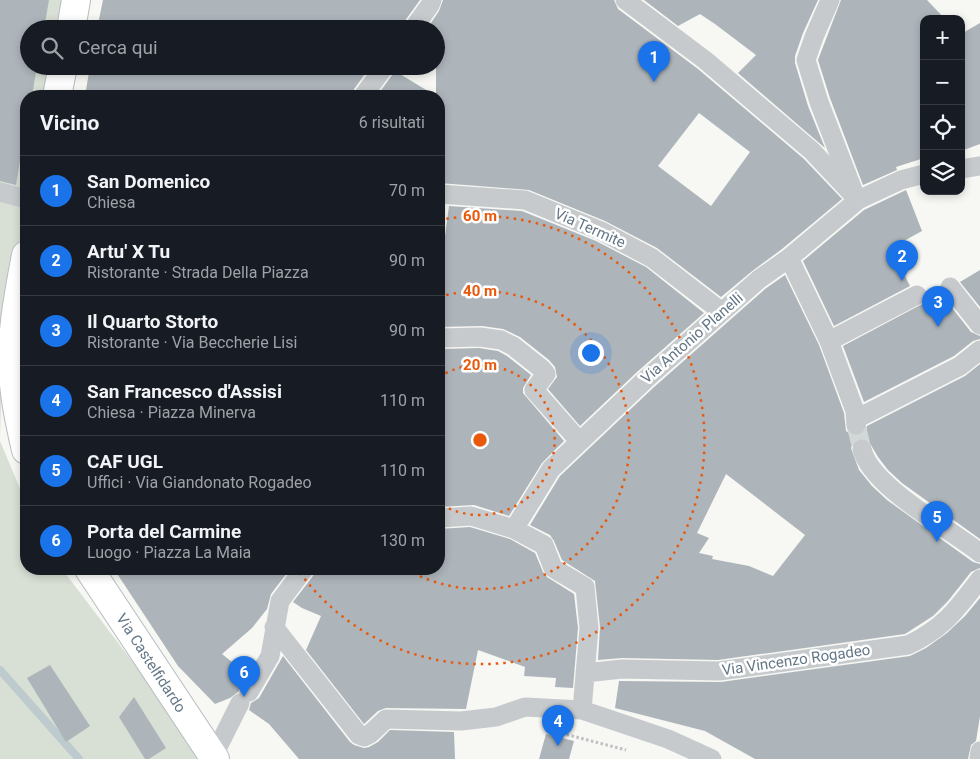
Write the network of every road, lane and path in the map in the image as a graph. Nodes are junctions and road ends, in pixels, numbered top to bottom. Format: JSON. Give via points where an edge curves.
{"nodes":[{"id":1,"x":76,"y":0,"type":"edge"},
{"id":2,"x":432,"y":0,"type":"edge"},
{"id":3,"x":625,"y":0,"type":"edge"},
{"id":4,"x":830,"y":0,"type":"edge"},
{"id":5,"x":72,"y":20,"type":"edge"},
{"id":6,"x":419,"y":20,"type":"edge"},
{"id":7,"x":61,"y":75,"type":"edge"},
{"id":8,"x":378,"y":75,"type":"edge"},
{"id":9,"x":58,"y":90,"type":"edge"},
{"id":10,"x":367,"y":90,"type":"edge"},
{"id":11,"x":980,"y":166,"type":"edge"},
{"id":12,"x":965,"y":168,"type":"edge"},
{"id":13,"x":920,"y":175,"type":"edge"},
{"id":14,"x":0,"y":192,"type":"edge"},
{"id":15,"x":445,"y":194,"type":"edge"},
{"id":16,"x":20,"y":197,"type":"edge"},
{"id":17,"x":858,"y":200,"type":"junction"},
{"id":18,"x":789,"y":258,"type":"junction"},
{"id":19,"x":950,"y":287,"type":"dead end"},
{"id":20,"x":20,"y":289,"type":"edge"},
{"id":21,"x":916,"y":295,"type":"dead end"},
{"id":22,"x":722,"y":312,"type":"junction"},
{"id":23,"x":980,"y":325,"type":"edge"},
{"id":24,"x":445,"y":338,"type":"edge"},
{"id":25,"x":829,"y":341,"type":"junction"},
{"id":26,"x":980,"y":350,"type":"edge"},
{"id":27,"x":20,"y":422,"type":"edge"},
{"id":28,"x":580,"y":442,"type":"junction"},
{"id":29,"x":862,"y":449,"type":"tunnel mouth"},
{"id":30,"x":445,"y":518,"type":"edge"},
{"id":31,"x":514,"y":529,"type":"junction"},
{"id":32,"x":980,"y":553,"type":"edge"},
{"id":33,"x":92,"y":575,"type":"edge"},
{"id":34,"x":299,"y":575,"type":"edge"},
{"id":35,"x":980,"y":578,"type":"edge"},
{"id":36,"x":274,"y":627,"type":"junction"},
{"id":37,"x":585,"y":667,"type":"junction"},
{"id":38,"x":582,"y":710,"type":"junction"},
{"id":39,"x":554,"y":732,"type":"dead end"},
{"id":40,"x":980,"y":751,"type":"edge"},
{"id":41,"x":633,"y":752,"type":"dead end"},
{"id":42,"x":213,"y":758,"type":"edge"},
{"id":43,"x":712,"y":759,"type":"edge"},
{"id":44,"x":978,"y":759,"type":"edge"}],
"edges":[{"from":1,"to":5,"type":"street"},
{"from":2,"to":6,"type":"street"},
{"from":3,"to":17,"type":"street","via":[[705,60],[812,151]]},
{"from":4,"to":17,"type":"street","via":[[806,60]]},
{"from":7,"to":9,"type":"street"},
{"from":8,"to":10,"type":"street"},
{"from":11,"to":12,"type":"street"},
{"from":13,"to":17,"type":"street","name":"Via Antonio Planelli"},
{"from":14,"to":16,"type":"street"},
{"from":15,"to":22,"type":"street","name":"Via Termite","via":[[525,200],[601,231],[652,258]]},
{"from":17,"to":18,"type":"street","name":"Via Antonio Planelli"},
{"from":18,"to":22,"type":"street","name":"Via Antonio Planelli"},
{"from":18,"to":25,"type":"street"},
{"from":19,"to":23,"type":"street"},
{"from":20,"to":27,"type":"street","via":[[13,329],[13,371]]},
{"from":21,"to":25,"type":"street"},
{"from":22,"to":28,"type":"street","name":"Via Antonio Planelli"},
{"from":24,"to":28,"type":"street","via":[[480,337],[513,346],[546,374],[534,390]]},
{"from":25,"to":26,"type":"street","via":[[855,411],[856,422],[960,366]]},
{"from":28,"to":31,"type":"street","name":"Via Antonio Planelli","via":[[551,469]]},
{"from":29,"to":32,"type":"street","via":[[864,459],[890,489]]},
{"from":30,"to":31,"type":"street","via":[[471,516]]},
{"from":31,"to":37,"type":"street","via":[[544,545],[553,568],[585,586],[589,628]]},
{"from":33,"to":42,"type":"street","name":"Via Castelfidardo"},
{"from":34,"to":36,"type":"street","via":[[280,600]]},
{"from":35,"to":37,"type":"street","name":"Via Vincenzo Rogadeo","via":[[951,617],[925,637],[908,645],[719,671]]},
{"from":36,"to":38,"type":"street","via":[[358,735],[364,737],[386,719],[461,721],[496,717],[526,707]]},
{"from":36,"to":42,"type":"street","via":[[270,656],[244,697]]},
{"from":37,"to":38,"type":"street"},
{"from":38,"to":43,"type":"street","via":[[668,739]]},
{"from":39,"to":41,"type":"path"},
{"from":40,"to":44,"type":"street"}]}
